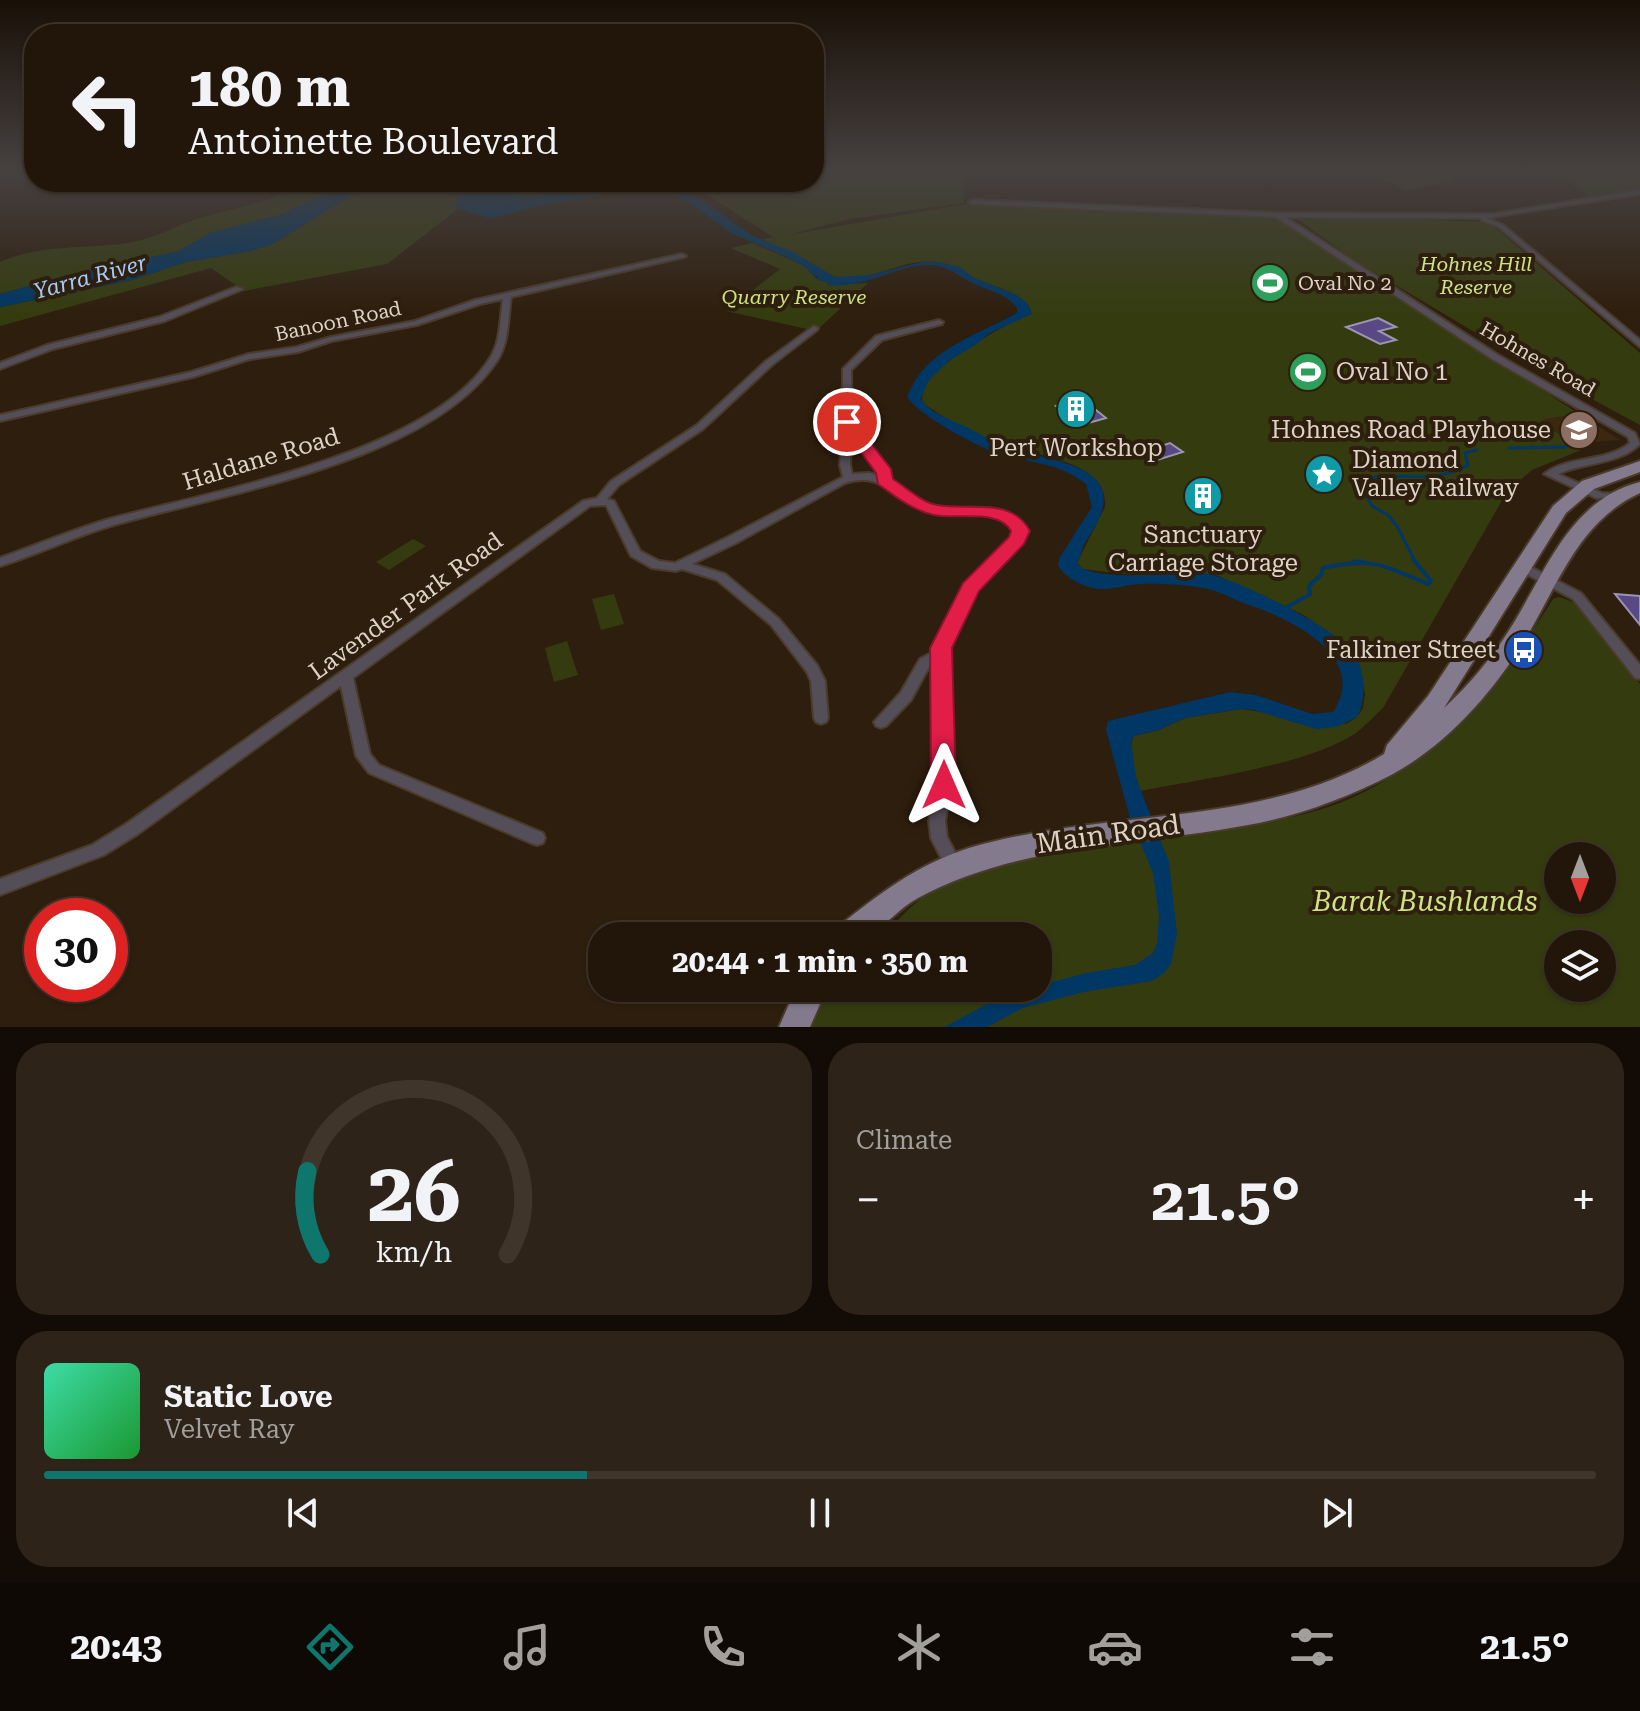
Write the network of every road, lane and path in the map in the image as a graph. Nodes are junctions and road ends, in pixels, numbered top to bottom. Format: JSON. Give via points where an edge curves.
{"nodes":[{"id":1,"x":1282,"y":218,"type":"edge"},
{"id":2,"x":1484,"y":218,"type":"edge"},
{"id":3,"x":1500,"y":218,"type":"edge"},
{"id":4,"x":1494,"y":219,"type":"junction"},
{"id":5,"x":682,"y":256,"type":"dead end"},
{"id":6,"x":239,"y":289,"type":"dead end"},
{"id":7,"x":507,"y":296,"type":"junction"},
{"id":8,"x":939,"y":322,"type":"dead end"},
{"id":9,"x":814,"y":328,"type":"dead end"},
{"id":10,"x":1640,"y":344,"type":"edge"},
{"id":11,"x":0,"y":366,"type":"edge"},
{"id":12,"x":0,"y":418,"type":"edge"},
{"id":13,"x":847,"y":422,"type":"junction"},
{"id":14,"x":1640,"y":466,"type":"edge"},
{"id":15,"x":848,"y":478,"type":"junction"},
{"id":16,"x":885,"y":481,"type":"junction"},
{"id":17,"x":1640,"y":487,"type":"edge"},
{"id":18,"x":1583,"y":489,"type":"junction"},
{"id":19,"x":1618,"y":496,"type":"junction"},
{"id":20,"x":600,"y":501,"type":"junction"},
{"id":21,"x":0,"y":562,"type":"edge"},
{"id":22,"x":685,"y":564,"type":"junction"},
{"id":23,"x":1523,"y":567,"type":"junction"},
{"id":24,"x":1549,"y":578,"type":"junction"},
{"id":25,"x":1474,"y":644,"type":"junction"},
{"id":26,"x":940,"y":654,"type":"junction"},
{"id":27,"x":1494,"y":666,"type":"junction"},
{"id":28,"x":1640,"y":674,"type":"edge"},
{"id":29,"x":346,"y":678,"type":"junction"},
{"id":30,"x":821,"y":718,"type":"dead end"},
{"id":31,"x":881,"y":722,"type":"dead end"},
{"id":32,"x":1383,"y":767,"type":"junction"},
{"id":33,"x":537,"y":838,"type":"dead end"},
{"id":34,"x":954,"y":866,"type":"junction"},
{"id":35,"x":0,"y":887,"type":"edge"},
{"id":36,"x":864,"y":922,"type":"edge"},
{"id":37,"x":806,"y":1002,"type":"edge"},
{"id":38,"x":794,"y":1027,"type":"edge"}],
"edges":[{"from":1,"to":18,"type":"street","name":"Hohnes Road","via":[[1495,357],[1632,435],[1635,444],[1626,452],[1565,465],[1549,474]]},
{"from":2,"to":4,"type":"street"},
{"from":3,"to":4,"type":"street"},
{"from":4,"to":10,"type":"street"},
{"from":5,"to":7,"type":"street","name":"Banoon Road"},
{"from":6,"to":11,"type":"street","via":[[162,319],[39,350]]},
{"from":7,"to":12,"type":"street","name":"Banoon Road","via":[[417,323],[249,357]]},
{"from":7,"to":21,"type":"street","name":"Haldane Road","via":[[501,346],[492,363],[437,413],[396,435],[265,484],[107,523]]},
{"from":8,"to":13,"type":"street","via":[[879,338],[849,366]]},
{"from":9,"to":20,"type":"street","name":"Lavender Park Road","via":[[700,427],[615,483]]},
{"from":13,"to":15,"type":"street"},
{"from":13,"to":16,"type":"street","via":[[885,473]]},
{"from":14,"to":18,"type":"main road","name":"Main Road"},
{"from":15,"to":16,"type":"street"},
{"from":15,"to":22,"type":"street"},
{"from":16,"to":26,"type":"street","via":[[925,508],[1000,513],[1021,531],[970,587]]},
{"from":17,"to":19,"type":"main road","name":"Main Road"},
{"from":18,"to":19,"type":"street","name":"Hohnes Road"},
{"from":18,"to":23,"type":"main road","name":"Main Road","via":[[1559,510]]},
{"from":19,"to":24,"type":"main road","name":"Main Road","via":[[1581,527]]},
{"from":20,"to":22,"type":"street","via":[[616,509],[630,548],[639,557],[662,567]]},
{"from":20,"to":29,"type":"street","name":"Lavender Park Road","via":[[580,507]]},
{"from":22,"to":30,"type":"street","via":[[721,577],[775,622],[818,681]]},
{"from":23,"to":24,"type":"street"},
{"from":23,"to":25,"type":"main road","name":"Main Road"},
{"from":24,"to":27,"type":"main road","name":"Main Road"},
{"from":24,"to":28,"type":"street","via":[[1586,605]]},
{"from":25,"to":27,"type":"main road"},
{"from":25,"to":32,"type":"main road","name":"Main Road"},
{"from":26,"to":31,"type":"street","via":[[925,662],[906,696]]},
{"from":26,"to":34,"type":"street","via":[[944,785],[937,821],[939,838]]},
{"from":27,"to":32,"type":"main road","name":"Main Road","via":[[1459,711]]},
{"from":29,"to":33,"type":"street","via":[[366,763]]},
{"from":29,"to":35,"type":"street","name":"Lavender Park Road","via":[[98,850]]},
{"from":32,"to":34,"type":"main road","name":"Main Road","via":[[1312,798],[1219,818],[1044,842]]},
{"from":34,"to":36,"type":"main road","name":"Main Road","via":[[882,905]]},
{"from":37,"to":38,"type":"main road"}]}
